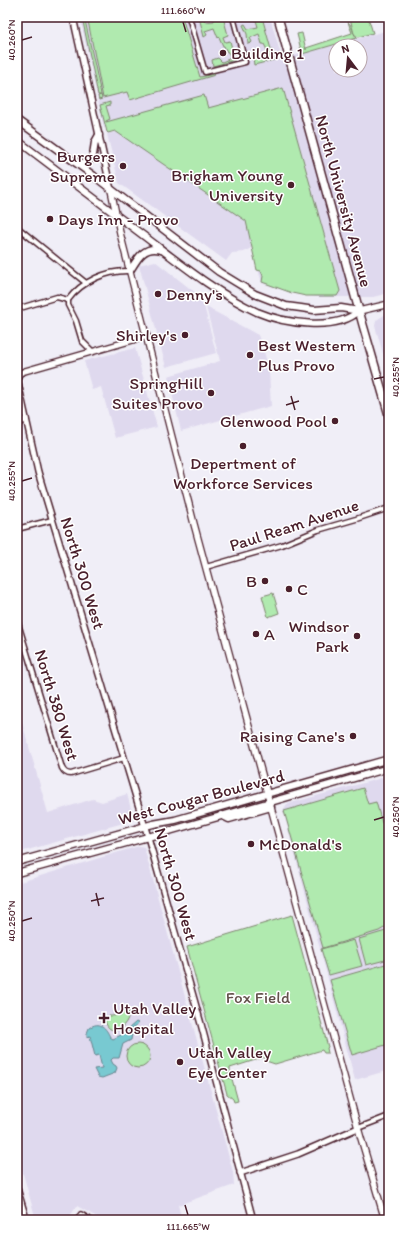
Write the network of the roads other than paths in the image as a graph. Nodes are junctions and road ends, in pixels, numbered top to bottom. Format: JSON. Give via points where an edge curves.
{"nodes":[{"id":1,"x":73,"y":17,"type":"edge"},
{"id":2,"x":189,"y":17,"type":"edge"},
{"id":3,"x":233,"y":17,"type":"edge"},
{"id":4,"x":278,"y":17,"type":"edge"},
{"id":5,"x":17,"y":120,"type":"edge"},
{"id":6,"x":99,"y":135,"type":"junction"},
{"id":7,"x":17,"y":140,"type":"edge"},
{"id":8,"x":73,"y":160,"type":"junction"},
{"id":9,"x":111,"y":190,"type":"junction"},
{"id":10,"x":116,"y":215,"type":"junction"},
{"id":11,"x":17,"y":227,"type":"edge"},
{"id":12,"x":163,"y":251,"type":"junction"},
{"id":13,"x":130,"y":271,"type":"junction"},
{"id":14,"x":86,"y":283,"type":"junction"},
{"id":15,"x":68,"y":300,"type":"junction"},
{"id":16,"x":389,"y":304,"type":"edge"},
{"id":17,"x":17,"y":309,"type":"edge"},
{"id":18,"x":359,"y":311,"type":"junction"},
{"id":19,"x":147,"y":336,"type":"junction"},
{"id":20,"x":92,"y":351,"type":"junction"},
{"id":21,"x":389,"y":415,"type":"edge"},
{"id":22,"x":26,"y":419,"type":"junction"},
{"id":23,"x":17,"y":424,"type":"edge"},
{"id":24,"x":389,"y":508,"type":"edge"},
{"id":25,"x":52,"y":520,"type":"junction"},
{"id":26,"x":17,"y":529,"type":"edge"},
{"id":27,"x":206,"y":566,"type":"junction"},
{"id":28,"x":17,"y":620,"type":"edge"},
{"id":29,"x":124,"y":758,"type":"junction"},
{"id":30,"x":389,"y":759,"type":"edge"},
{"id":31,"x":389,"y":768,"type":"edge"},
{"id":32,"x":267,"y":793,"type":"junction"},
{"id":33,"x":270,"y":805,"type":"junction"},
{"id":34,"x":145,"y":826,"type":"junction"},
{"id":35,"x":148,"y":837,"type":"junction"},
{"id":36,"x":17,"y":862,"type":"edge"},
{"id":37,"x":17,"y":873,"type":"edge"},
{"id":38,"x":389,"y":1116,"type":"edge"},
{"id":39,"x":358,"y":1128,"type":"junction"},
{"id":40,"x":240,"y":1173,"type":"junction"},
{"id":41,"x":17,"y":1190,"type":"edge"},
{"id":42,"x":79,"y":1218,"type":"edge"},
{"id":43,"x":26,"y":1220,"type":"edge"},
{"id":44,"x":89,"y":1220,"type":"edge"},
{"id":45,"x":253,"y":1220,"type":"edge"},
{"id":46,"x":385,"y":1220,"type":"edge"}],
"edges":[{"from":1,"to":6,"type":"street"},
{"from":2,"to":3,"type":"street","via":[[204,72],[245,62]]},
{"from":4,"to":18,"type":"highway","name":"North University Avenue"},
{"from":5,"to":8,"type":"main road"},
{"from":6,"to":8,"type":"main road","via":[[94,142],[90,160],[78,163]]},
{"from":6,"to":9,"type":"street"},
{"from":7,"to":10,"type":"main road"},
{"from":8,"to":9,"type":"main road"},
{"from":9,"to":10,"type":"main road"},
{"from":9,"to":18,"type":"main road","via":[[219,272],[255,294],[286,306],[314,310],[341,308]]},
{"from":10,"to":12,"type":"main road"},
{"from":10,"to":13,"type":"main road"},
{"from":11,"to":14,"type":"street"},
{"from":12,"to":13,"type":"main road","via":[[154,248],[144,251]]},
{"from":12,"to":18,"type":"main road","via":[[235,300],[272,317],[322,323],[344,320]]},
{"from":13,"to":14,"type":"street","via":[[119,271]]},
{"from":13,"to":19,"type":"main road"},
{"from":14,"to":15,"type":"street"},
{"from":15,"to":17,"type":"street","via":[[57,297]]},
{"from":15,"to":20,"type":"street","via":[[82,341]]},
{"from":16,"to":18,"type":"main road"},
{"from":18,"to":21,"type":"highway","name":"North University Avenue"},
{"from":19,"to":20,"type":"street"},
{"from":19,"to":27,"type":"main road"},
{"from":20,"to":22,"type":"street","name":"North 300 West","via":[[20,373],[18,382]]},
{"from":22,"to":23,"type":"street"},
{"from":22,"to":25,"type":"street","name":"North 300 West"},
{"from":24,"to":27,"type":"street","name":"Paul Ream Avenue","via":[[277,546]]},
{"from":25,"to":26,"type":"street"},
{"from":25,"to":29,"type":"street","name":"North 300 West"},
{"from":27,"to":32,"type":"main road"},
{"from":28,"to":29,"type":"street","name":"North 380 West","via":[[62,768],[67,774]]},
{"from":29,"to":34,"type":"street","name":"North 300 West"},
{"from":30,"to":32,"type":"main road","name":"West Cougar Boulevard"},
{"from":31,"to":33,"type":"main road","name":"West Cougar Boulevard"},
{"from":32,"to":33,"type":"main road"},
{"from":32,"to":34,"type":"main road","name":"West Cougar Boulevard","via":[[175,820]]},
{"from":33,"to":35,"type":"main road","name":"West Cougar Boulevard","via":[[221,815]]},
{"from":33,"to":39,"type":"main road"},
{"from":34,"to":35,"type":"street","name":"North 300 West"},
{"from":34,"to":36,"type":"main road","name":"West Cougar Boulevard"},
{"from":35,"to":37,"type":"main road","name":"West Cougar Boulevard"},
{"from":35,"to":40,"type":"street","name":"North 300 West"},
{"from":38,"to":39,"type":"street"},
{"from":39,"to":40,"type":"street","via":[[298,1154]]},
{"from":39,"to":46,"type":"main road"},
{"from":40,"to":45,"type":"street","name":"North 300 West"},
{"from":41,"to":43,"type":"main road"},
{"from":42,"to":44,"type":"street"}]}
